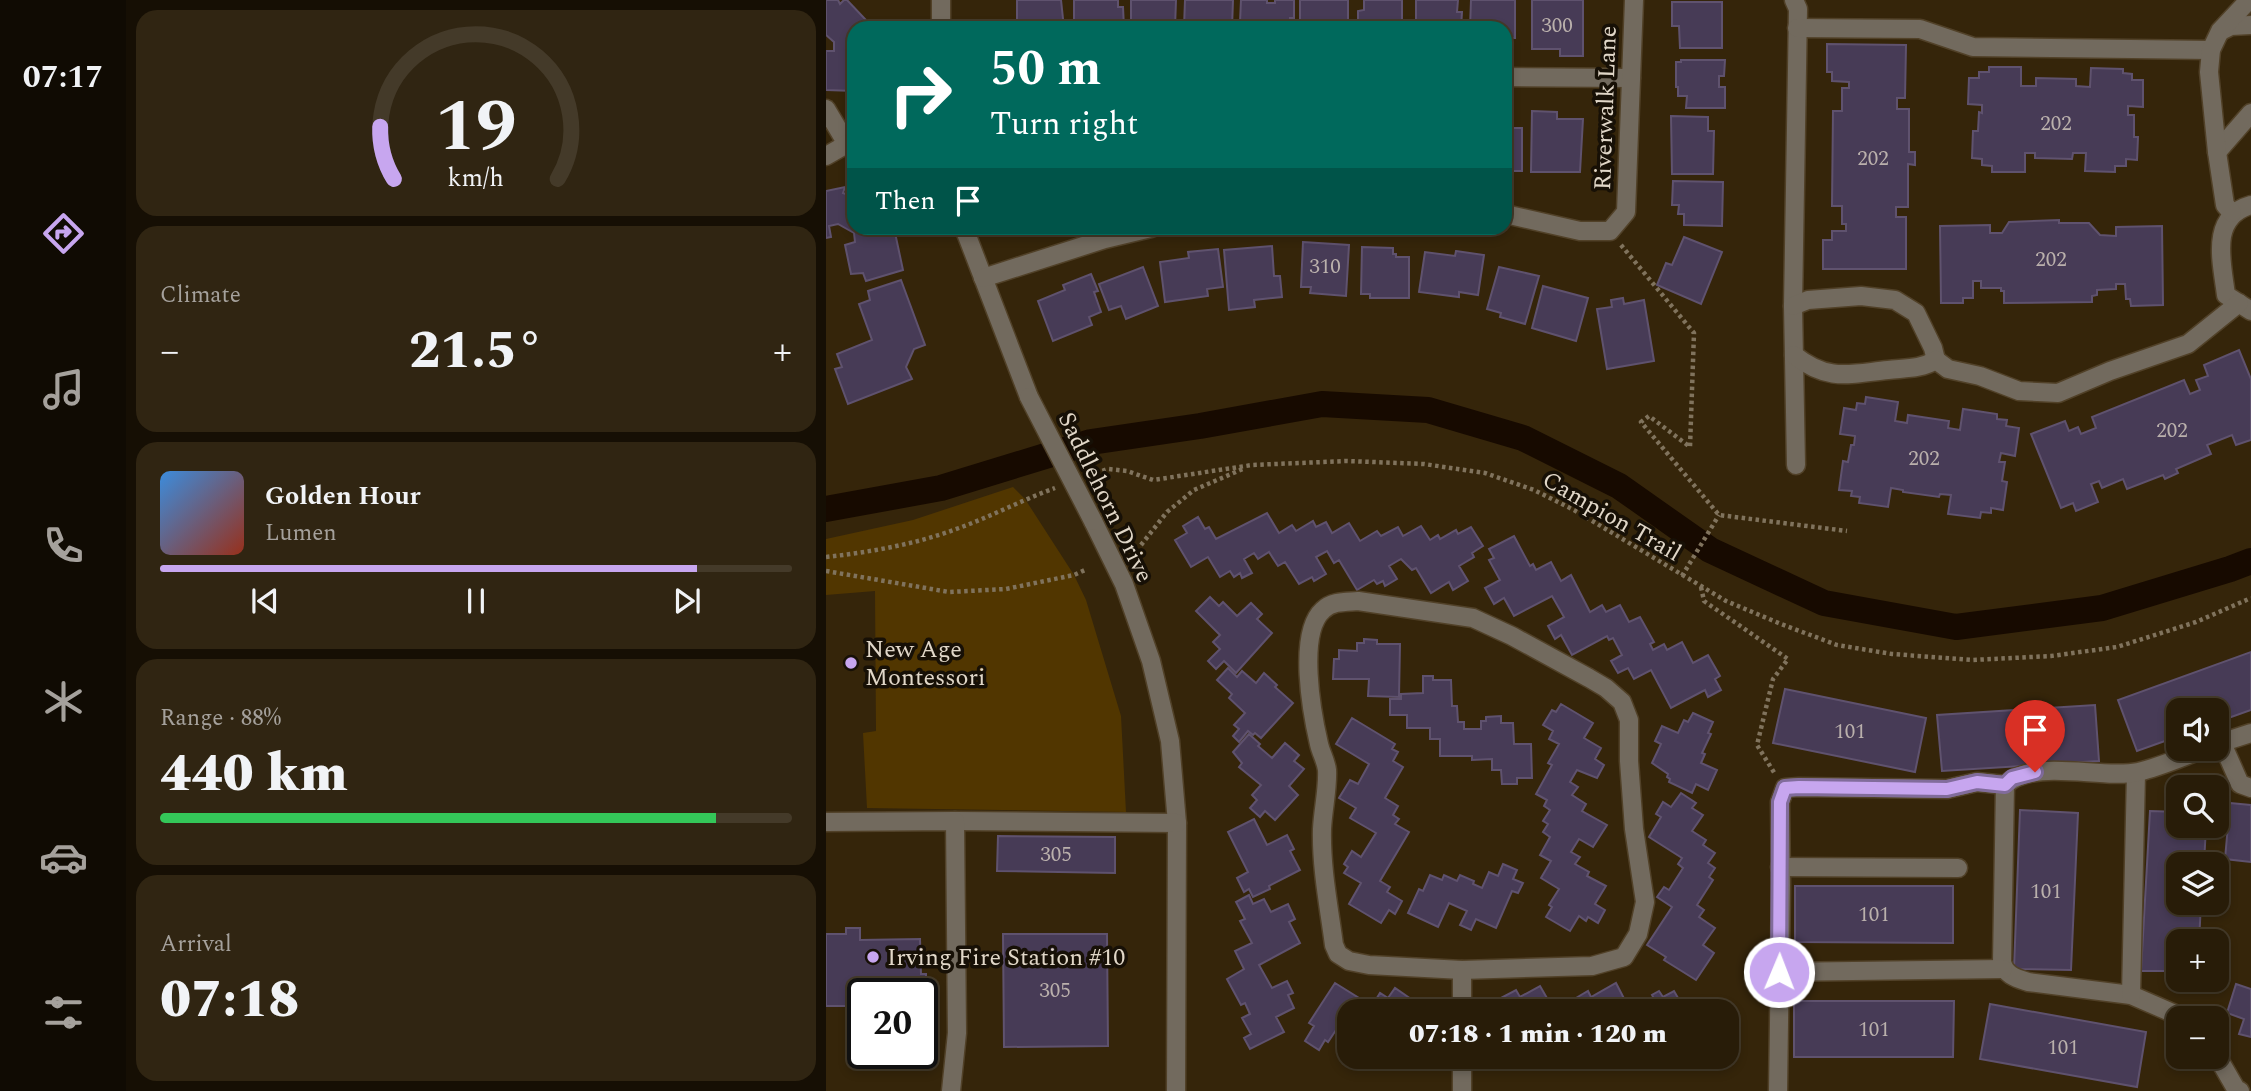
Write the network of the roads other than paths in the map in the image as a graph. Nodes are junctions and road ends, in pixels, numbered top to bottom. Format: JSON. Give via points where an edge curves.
{"nodes":[{"id":1,"x":941,"y":0,"type":"edge"},
{"id":2,"x":1634,"y":0,"type":"edge"},
{"id":3,"x":1794,"y":0,"type":"edge"},
{"id":4,"x":2249,"y":0,"type":"edge"},
{"id":5,"x":940,"y":21,"type":"edge"},
{"id":6,"x":2251,"y":25,"type":"edge"},
{"id":7,"x":1797,"y":28,"type":"junction"},
{"id":8,"x":2220,"y":31,"type":"junction"},
{"id":9,"x":2211,"y":50,"type":"junction"},
{"id":10,"x":1512,"y":77,"type":"edge"},
{"id":11,"x":1631,"y":78,"type":"junction"},
{"id":12,"x":826,"y":109,"type":"edge"},
{"id":13,"x":2251,"y":113,"type":"edge"},
{"id":14,"x":847,"y":138,"type":"edge"},
{"id":15,"x":847,"y":145,"type":"edge"},
{"id":16,"x":2217,"y":152,"type":"junction"},
{"id":17,"x":826,"y":156,"type":"edge"},
{"id":18,"x":2251,"y":205,"type":"edge"},
{"id":19,"x":2232,"y":213,"type":"junction"},
{"id":20,"x":1512,"y":216,"type":"edge"},
{"id":21,"x":967,"y":235,"type":"edge"},
{"id":22,"x":1098,"y":235,"type":"edge"},
{"id":23,"x":983,"y":278,"type":"junction"},
{"id":24,"x":1793,"y":306,"type":"junction"},
{"id":25,"x":2245,"y":307,"type":"edge"},
{"id":26,"x":1794,"y":355,"type":"junction"},
{"id":27,"x":1937,"y":360,"type":"junction"},
{"id":28,"x":1796,"y":465,"type":"dead end"},
{"id":29,"x":2251,"y":733,"type":"edge"},
{"id":30,"x":2229,"y":741,"type":"edge"},
{"id":31,"x":2170,"y":761,"type":"edge"},
{"id":32,"x":2228,"y":761,"type":"edge"},
{"id":33,"x":2136,"y":773,"type":"junction"},
{"id":34,"x":2005,"y":785,"type":"junction"},
{"id":35,"x":2251,"y":788,"type":"edge"},
{"id":36,"x":955,"y":821,"type":"junction"},
{"id":37,"x":826,"y":822,"type":"edge"},
{"id":38,"x":1177,"y":823,"type":"junction"},
{"id":39,"x":1780,"y":867,"type":"junction"},
{"id":40,"x":1958,"y":868,"type":"dead end"},
{"id":41,"x":2003,"y":969,"type":"junction"},
{"id":42,"x":1462,"y":970,"type":"junction"},
{"id":43,"x":1779,"y":972,"type":"junction"},
{"id":44,"x":2131,"y":995,"type":"junction"},
{"id":45,"x":1462,"y":999,"type":"edge"},
{"id":46,"x":2166,"y":1010,"type":"edge"},
{"id":47,"x":1462,"y":1069,"type":"edge"},
{"id":48,"x":2225,"y":1069,"type":"edge"},
{"id":49,"x":2237,"y":1090,"type":"edge"},
{"id":50,"x":951,"y":1091,"type":"edge"},
{"id":51,"x":1176,"y":1091,"type":"edge"},
{"id":52,"x":1462,"y":1091,"type":"edge"},
{"id":53,"x":1778,"y":1091,"type":"edge"}],
"edges":[{"from":1,"to":5,"type":"street"},
{"from":2,"to":11,"type":"street","name":"Riverwalk Lane"},
{"from":3,"to":7,"type":"street"},
{"from":4,"to":8,"type":"street"},
{"from":6,"to":8,"type":"street"},
{"from":7,"to":9,"type":"street","via":[[1920,29],[1973,47]]},
{"from":7,"to":24,"type":"street"},
{"from":8,"to":9,"type":"street"},
{"from":9,"to":16,"type":"street"},
{"from":10,"to":11,"type":"street"},
{"from":11,"to":20,"type":"street","name":"Riverwalk Lane","via":[[1626,212],[1610,231],[1580,231]]},
{"from":12,"to":14,"type":"street"},
{"from":13,"to":16,"type":"street"},
{"from":15,"to":17,"type":"street"},
{"from":16,"to":19,"type":"street","via":[[2225,205]]},
{"from":18,"to":19,"type":"street"},
{"from":19,"to":25,"type":"street","via":[[2220,248],[2226,295]]},
{"from":21,"to":23,"type":"street","name":"Saddlehorn Drive"},
{"from":22,"to":23,"type":"street"},
{"from":23,"to":38,"type":"street","name":"Saddlehorn Drive","bridge":true,"via":[[1029,397],[1124,584],[1151,661],[1170,741]]},
{"from":24,"to":26,"type":"street"},
{"from":24,"to":27,"type":"street","via":[[1808,300],[1861,296],[1895,300],[1916,313]]},
{"from":25,"to":27,"type":"street","via":[[2188,344],[2058,393],[2019,391],[1948,369]]},
{"from":26,"to":27,"type":"street","via":[[1819,371],[1846,376],[1924,367]]},
{"from":26,"to":28,"type":"street"},
{"from":29,"to":30,"type":"street"},
{"from":31,"to":33,"type":"street"},
{"from":32,"to":35,"type":"street","via":[[2240,784]]},
{"from":33,"to":34,"type":"street","via":[[2035,772],[2012,778]]},
{"from":33,"to":44,"type":"street"},
{"from":34,"to":39,"type":"street","via":[[1785,788],[1780,802]]},
{"from":34,"to":41,"type":"street"},
{"from":36,"to":37,"type":"street"},
{"from":36,"to":38,"type":"street"},
{"from":36,"to":50,"type":"street","via":[[957,1033]]},
{"from":38,"to":51,"type":"street","name":"Saddlehorn Drive"},
{"from":39,"to":40,"type":"street"},
{"from":39,"to":43,"type":"street"},
{"from":41,"to":43,"type":"street"},
{"from":41,"to":44,"type":"street","via":[[2028,982]]},
{"from":42,"to":42,"type":"street","via":[[1368,965],[1349,961],[1334,945],[1322,830],[1327,769],[1319,744],[1308,644],[1314,623],[1329,606],[1358,601],[1473,618],[1606,688],[1622,702],[1629,720],[1633,821],[1645,902],[1639,934],[1624,957],[1592,966]]},
{"from":42,"to":45,"type":"street"},
{"from":43,"to":53,"type":"street"},
{"from":44,"to":46,"type":"street"},
{"from":47,"to":52,"type":"street"},
{"from":48,"to":49,"type":"street"}]}
